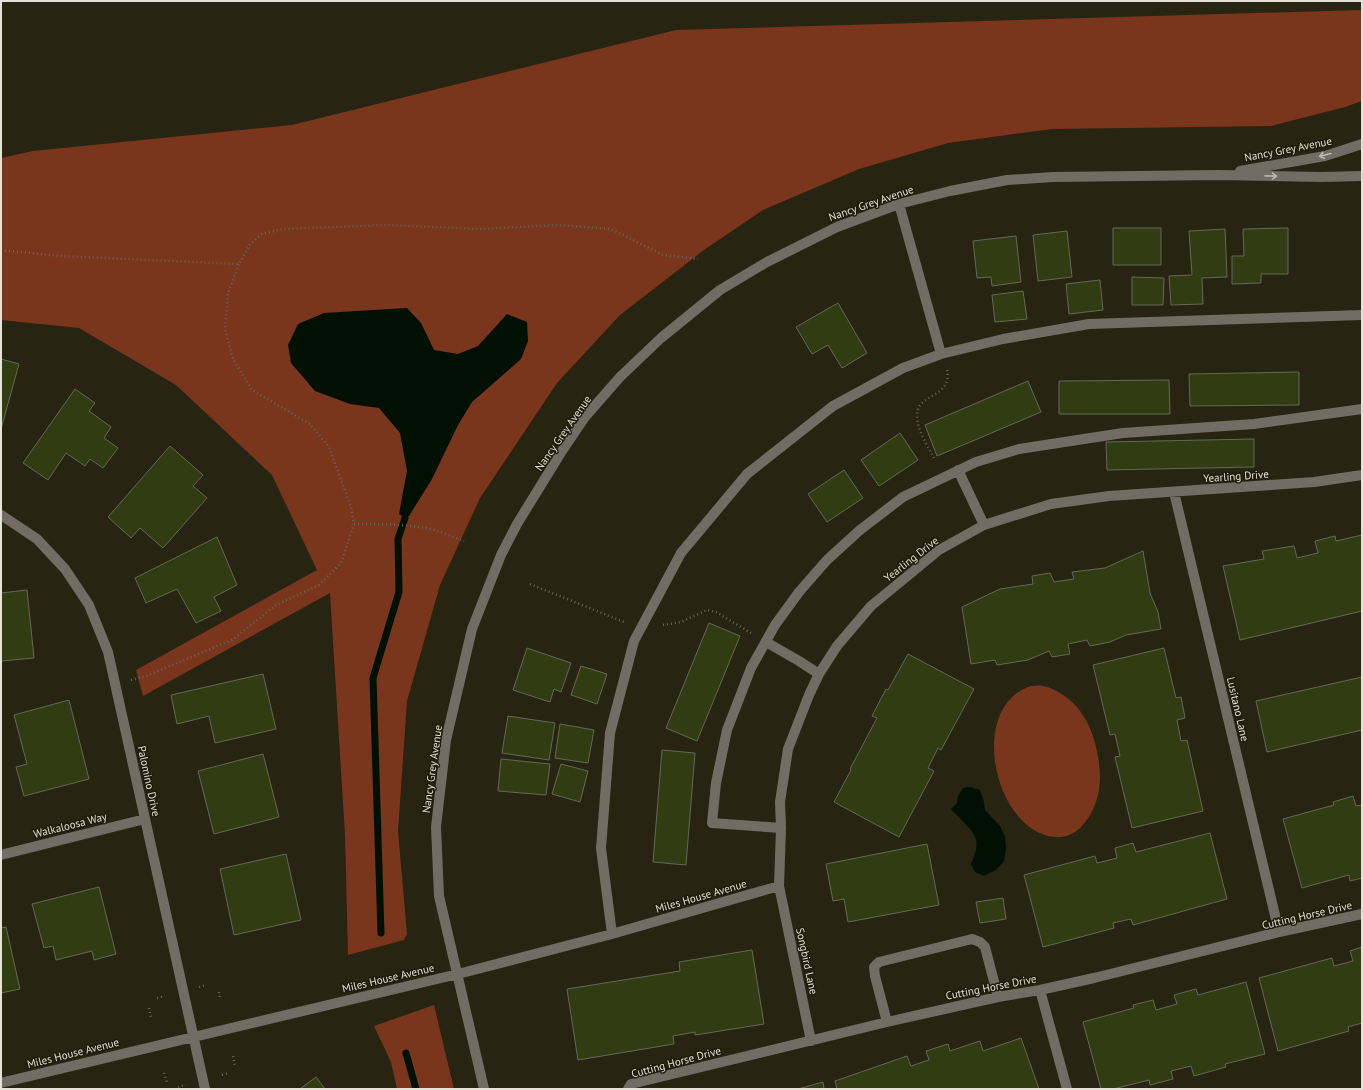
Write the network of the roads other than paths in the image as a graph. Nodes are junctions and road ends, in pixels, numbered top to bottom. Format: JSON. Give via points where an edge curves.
{"nodes":[{"id":1,"x":1362,"y":144,"type":"edge"},
{"id":2,"x":1218,"y":175,"type":"junction"},
{"id":3,"x":1362,"y":176,"type":"edge"},
{"id":4,"x":899,"y":204,"type":"junction"},
{"id":5,"x":1362,"y":315,"type":"edge"},
{"id":6,"x":941,"y":354,"type":"junction"},
{"id":7,"x":1362,"y":409,"type":"edge"},
{"id":8,"x":958,"y":470,"type":"junction"},
{"id":9,"x":1362,"y":475,"type":"edge"},
{"id":10,"x":1174,"y":492,"type":"junction"},
{"id":11,"x":1,"y":515,"type":"edge"},
{"id":12,"x":984,"y":525,"type":"junction"},
{"id":13,"x":766,"y":642,"type":"junction"},
{"id":14,"x":819,"y":674,"type":"junction"},
{"id":15,"x":145,"y":819,"type":"junction"},
{"id":16,"x":781,"y":828,"type":"junction"},
{"id":17,"x":1,"y":855,"type":"edge"},
{"id":18,"x":779,"y":886,"type":"junction"},
{"id":19,"x":1362,"y":914,"type":"edge"},
{"id":20,"x":1279,"y":932,"type":"junction"},
{"id":21,"x":612,"y":934,"type":"junction"},
{"id":22,"x":458,"y":974,"type":"junction"},
{"id":23,"x":1040,"y":990,"type":"junction"},
{"id":24,"x":998,"y":997,"type":"junction"},
{"id":25,"x":887,"y":1022,"type":"junction"},
{"id":26,"x":192,"y":1037,"type":"junction"},
{"id":27,"x":811,"y":1041,"type":"junction"},
{"id":28,"x":1,"y":1083,"type":"edge"},
{"id":29,"x":204,"y":1089,"type":"edge"},
{"id":30,"x":484,"y":1089,"type":"edge"},
{"id":31,"x":628,"y":1089,"type":"edge"},
{"id":32,"x":1067,"y":1089,"type":"edge"}],
"edges":[{"from":1,"to":2,"type":"street","name":"Nancy Grey Avenue","one_way":true,"via":[[1325,156]]},
{"from":2,"to":3,"type":"street","name":"Nancy Grey Avenue","one_way":true},
{"from":2,"to":4,"type":"street","name":"Nancy Grey Avenue","via":[[1104,175],[1007,180]]},
{"from":4,"to":6,"type":"street"},
{"from":4,"to":22,"type":"street","name":"Nancy Grey Avenue","via":[[837,226],[768,262],[720,290],[661,338],[620,377],[585,417],[517,524],[501,555],[472,629],[446,740],[436,827],[440,896]]},
{"from":5,"to":6,"type":"street","via":[[1089,324],[1003,338]]},
{"from":6,"to":21,"type":"street","via":[[903,368],[833,406],[747,474],[681,553],[634,641],[610,733],[601,848]]},
{"from":7,"to":8,"type":"street","via":[[1254,424],[1123,433],[1071,440],[1019,449]]},
{"from":8,"to":12,"type":"street"},
{"from":8,"to":13,"type":"street","via":[[903,497],[860,530],[827,560],[799,592]]},
{"from":9,"to":10,"type":"street","name":"Yearling Drive","via":[[1314,482]]},
{"from":10,"to":12,"type":"street","name":"Yearling Drive","via":[[1109,496],[1051,504]]},
{"from":10,"to":20,"type":"street","name":"Lusitano Lane"},
{"from":11,"to":15,"type":"street","name":"Palomino Drive","via":[[36,539],[65,569],[89,605],[108,652]]},
{"from":12,"to":14,"type":"street","name":"Yearling Drive","via":[[939,550],[871,606],[837,646]]},
{"from":13,"to":14,"type":"street"},
{"from":13,"to":16,"type":"street","via":[[751,668],[727,730],[716,783],[712,823]]},
{"from":14,"to":16,"type":"street","name":"Yearling Drive","via":[[788,750],[780,802]]},
{"from":15,"to":17,"type":"street","name":"Walkaloosa Way"},
{"from":15,"to":26,"type":"street","name":"Palomino Drive"},
{"from":16,"to":18,"type":"street","name":"Yearling Drive"},
{"from":18,"to":21,"type":"street","name":"Miles House Avenue"},
{"from":18,"to":27,"type":"street","name":"Songbird Lane"},
{"from":19,"to":20,"type":"street","name":"Cutting Horse Drive"},
{"from":20,"to":23,"type":"street","name":"Cutting Horse Drive"},
{"from":21,"to":22,"type":"street","name":"Miles House Avenue"},
{"from":22,"to":26,"type":"street","name":"Miles House Avenue"},
{"from":22,"to":30,"type":"street","name":"Nancy Grey Avenue"},
{"from":23,"to":24,"type":"street","name":"Cutting Horse Drive"},
{"from":23,"to":32,"type":"street"},
{"from":24,"to":25,"type":"street","name":"Cutting Horse Drive"},
{"from":24,"to":25,"type":"street","via":[[985,947],[972,939],[879,962],[874,968],[875,976]]},
{"from":25,"to":27,"type":"street","name":"Cutting Horse Drive"},
{"from":26,"to":28,"type":"street","name":"Miles House Avenue"},
{"from":26,"to":29,"type":"street","name":"Palomino Drive"},
{"from":27,"to":31,"type":"street","name":"Cutting Horse Drive","via":[[631,1084]]}]}
